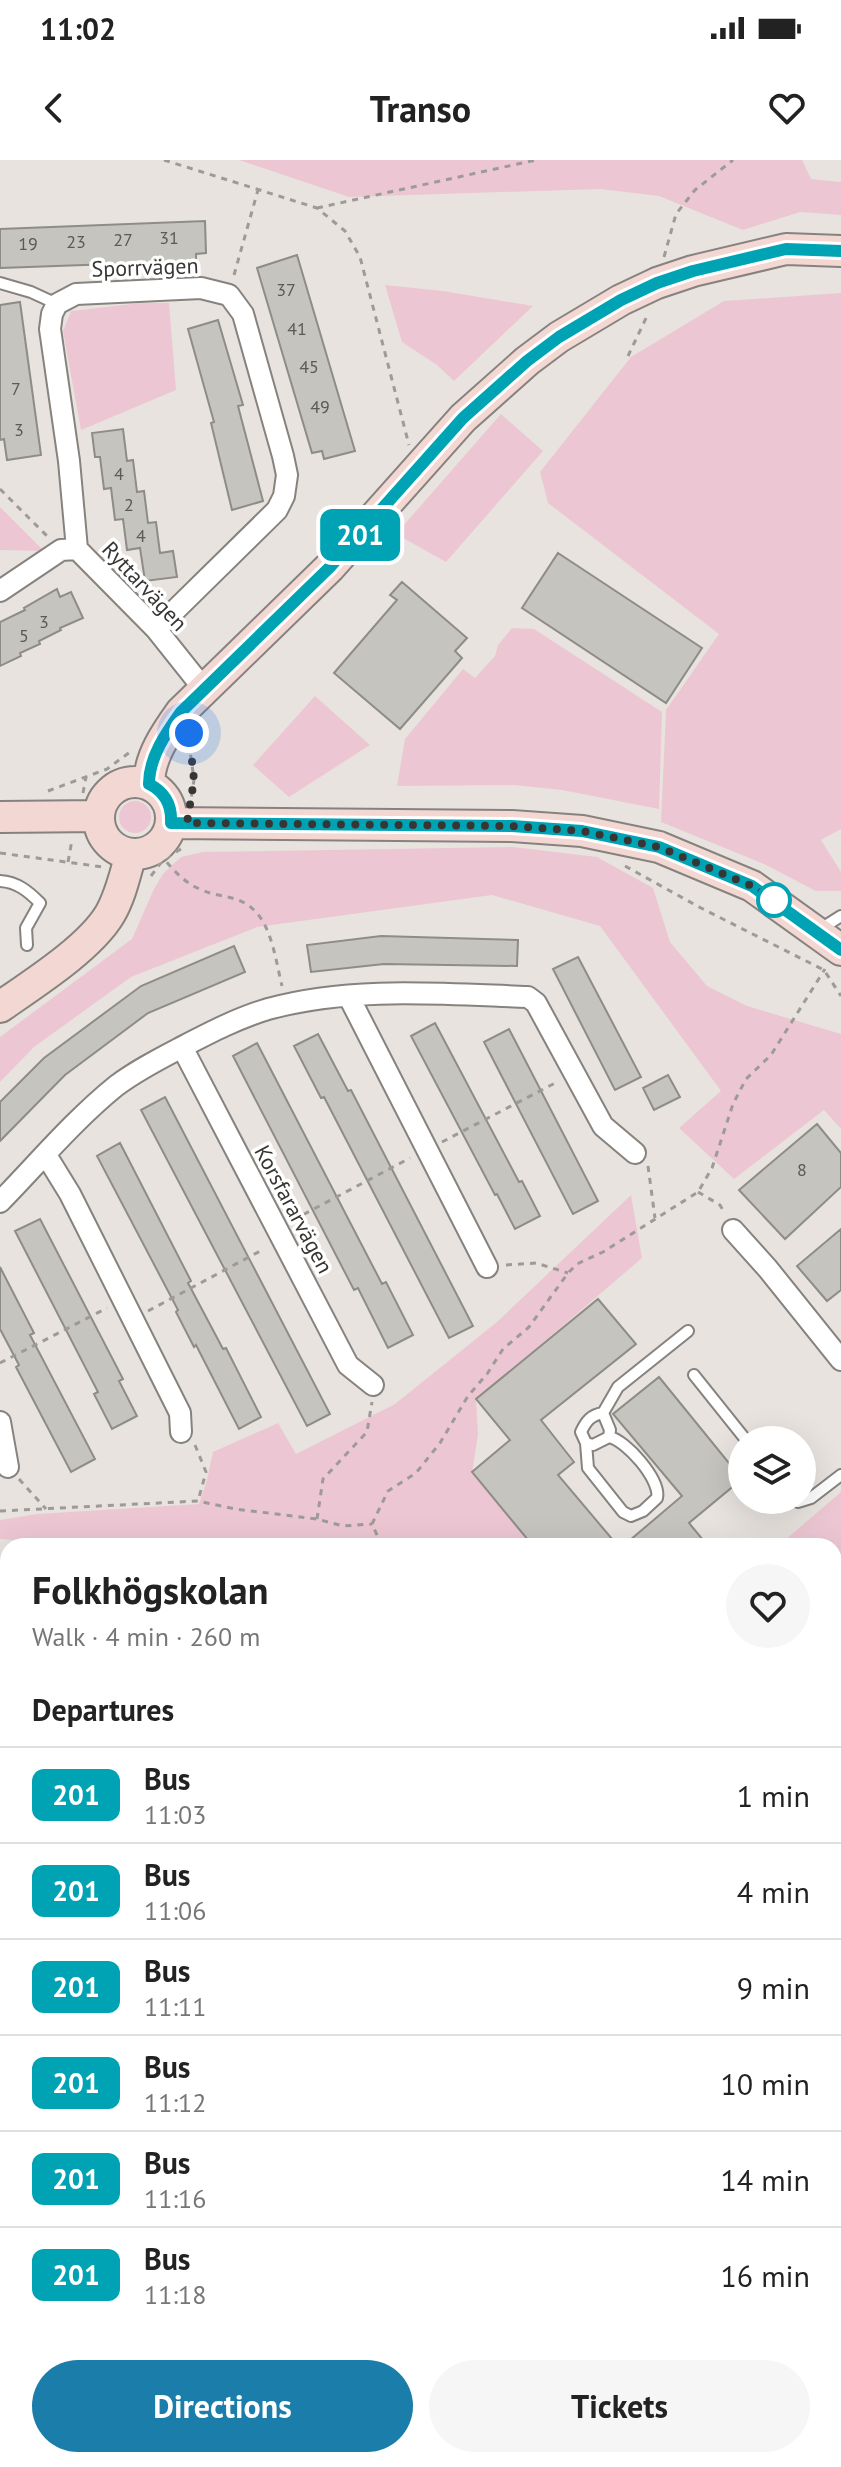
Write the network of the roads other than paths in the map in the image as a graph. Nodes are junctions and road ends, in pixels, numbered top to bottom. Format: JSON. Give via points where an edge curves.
{"nodes":[{"id":1,"x":841,"y":251,"type":"edge"},
{"id":2,"x":0,"y":283,"type":"edge"},
{"id":3,"x":57,"y":304,"type":"junction"},
{"id":4,"x":69,"y":550,"type":"junction"},
{"id":5,"x":0,"y":591,"type":"edge"},
{"id":6,"x":156,"y":629,"type":"junction"},
{"id":7,"x":203,"y":688,"type":"junction"},
{"id":8,"x":149,"y":784,"type":"junction"},
{"id":9,"x":99,"y":816,"type":"junction"},
{"id":10,"x":0,"y":817,"type":"edge"},
{"id":11,"x":179,"y":823,"type":"junction"},
{"id":12,"x":136,"y":867,"type":"junction"},
{"id":13,"x":0,"y":881,"type":"edge"},
{"id":14,"x":829,"y":924,"type":"edge"},
{"id":15,"x":27,"y":945,"type":"dead end"},
{"id":16,"x":835,"y":957,"type":"edge"},
{"id":17,"x":349,"y":997,"type":"junction"},
{"id":18,"x":0,"y":1007,"type":"edge"},
{"id":19,"x":182,"y":1047,"type":"junction"},
{"id":20,"x":635,"y":1153,"type":"road end"},
{"id":21,"x":46,"y":1155,"type":"junction"},
{"id":22,"x":0,"y":1202,"type":"edge"},
{"id":23,"x":733,"y":1230,"type":"road end"},
{"id":24,"x":487,"y":1267,"type":"road end"},
{"id":25,"x":688,"y":1331,"type":"dead end"},
{"id":26,"x":841,"y":1360,"type":"edge"},
{"id":27,"x":694,"y":1375,"type":"dead end"},
{"id":28,"x":373,"y":1385,"type":"road end"},
{"id":29,"x":603,"y":1413,"type":"junction"},
{"id":30,"x":0,"y":1422,"type":"edge"},
{"id":31,"x":735,"y":1426,"type":"edge"},
{"id":32,"x":181,"y":1432,"type":"road end"},
{"id":33,"x":609,"y":1437,"type":"junction"},
{"id":34,"x":586,"y":1443,"type":"junction"},
{"id":35,"x":8,"y":1467,"type":"road end"},
{"id":36,"x":841,"y":1475,"type":"edge"},
{"id":37,"x":816,"y":1494,"type":"edge"}],
"edges":[{"from":1,"to":7,"type":"street","via":[[786,249],[719,264],[657,283],[589,318],[527,361],[463,418],[330,567]]},
{"from":2,"to":3,"type":"lane"},
{"from":3,"to":4,"type":"street","via":[[50,329],[69,461]]},
{"from":3,"to":6,"type":"street","name":"Sporrvägen","via":[[76,294],[201,288],[229,295],[243,314],[283,456],[284,496],[267,522]]},
{"from":4,"to":5,"type":"street"},
{"from":4,"to":6,"type":"street","name":"Ryttarvägen"},
{"from":6,"to":7,"type":"street","name":"Ryttarvägen"},
{"from":7,"to":8,"type":"street","via":[[162,739]]},
{"from":8,"to":9,"type":"street","via":[[115,787]]},
{"from":8,"to":11,"type":"street","via":[[166,798]]},
{"from":9,"to":10,"type":"street"},
{"from":9,"to":12,"type":"street","via":[[109,843]]},
{"from":11,"to":12,"type":"street"},
{"from":11,"to":14,"type":"street","via":[[582,831],[659,847],[702,863]]},
{"from":12,"to":18,"type":"street","via":[[93,937]]},
{"from":13,"to":15,"type":"lane","via":[[25,889],[40,903],[26,928]]},
{"from":14,"to":16,"type":"street"},
{"from":17,"to":19,"type":"street","via":[[287,1005],[228,1024]]},
{"from":17,"to":20,"type":"street","via":[[408,992],[528,997],[541,1011],[603,1126]]},
{"from":17,"to":24,"type":"street"},
{"from":19,"to":21,"type":"street","via":[[116,1086]]},
{"from":19,"to":28,"type":"street","name":"Korsfararvägen","via":[[348,1365]]},
{"from":21,"to":22,"type":"street"},
{"from":21,"to":32,"type":"street","via":[[180,1413]]},
{"from":23,"to":26,"type":"street"},
{"from":25,"to":29,"type":"lane","via":[[618,1387]]},
{"from":27,"to":31,"type":"lane"},
{"from":29,"to":33,"type":"lane"},
{"from":29,"to":34,"type":"lane","via":[[586,1421],[581,1432]]},
{"from":30,"to":35,"type":"street"},
{"from":33,"to":34,"type":"lane"},
{"from":33,"to":34,"type":"lane","via":[[620,1439],[657,1483],[657,1498],[631,1516],[588,1468]]},
{"from":36,"to":37,"type":"lane"}]}
